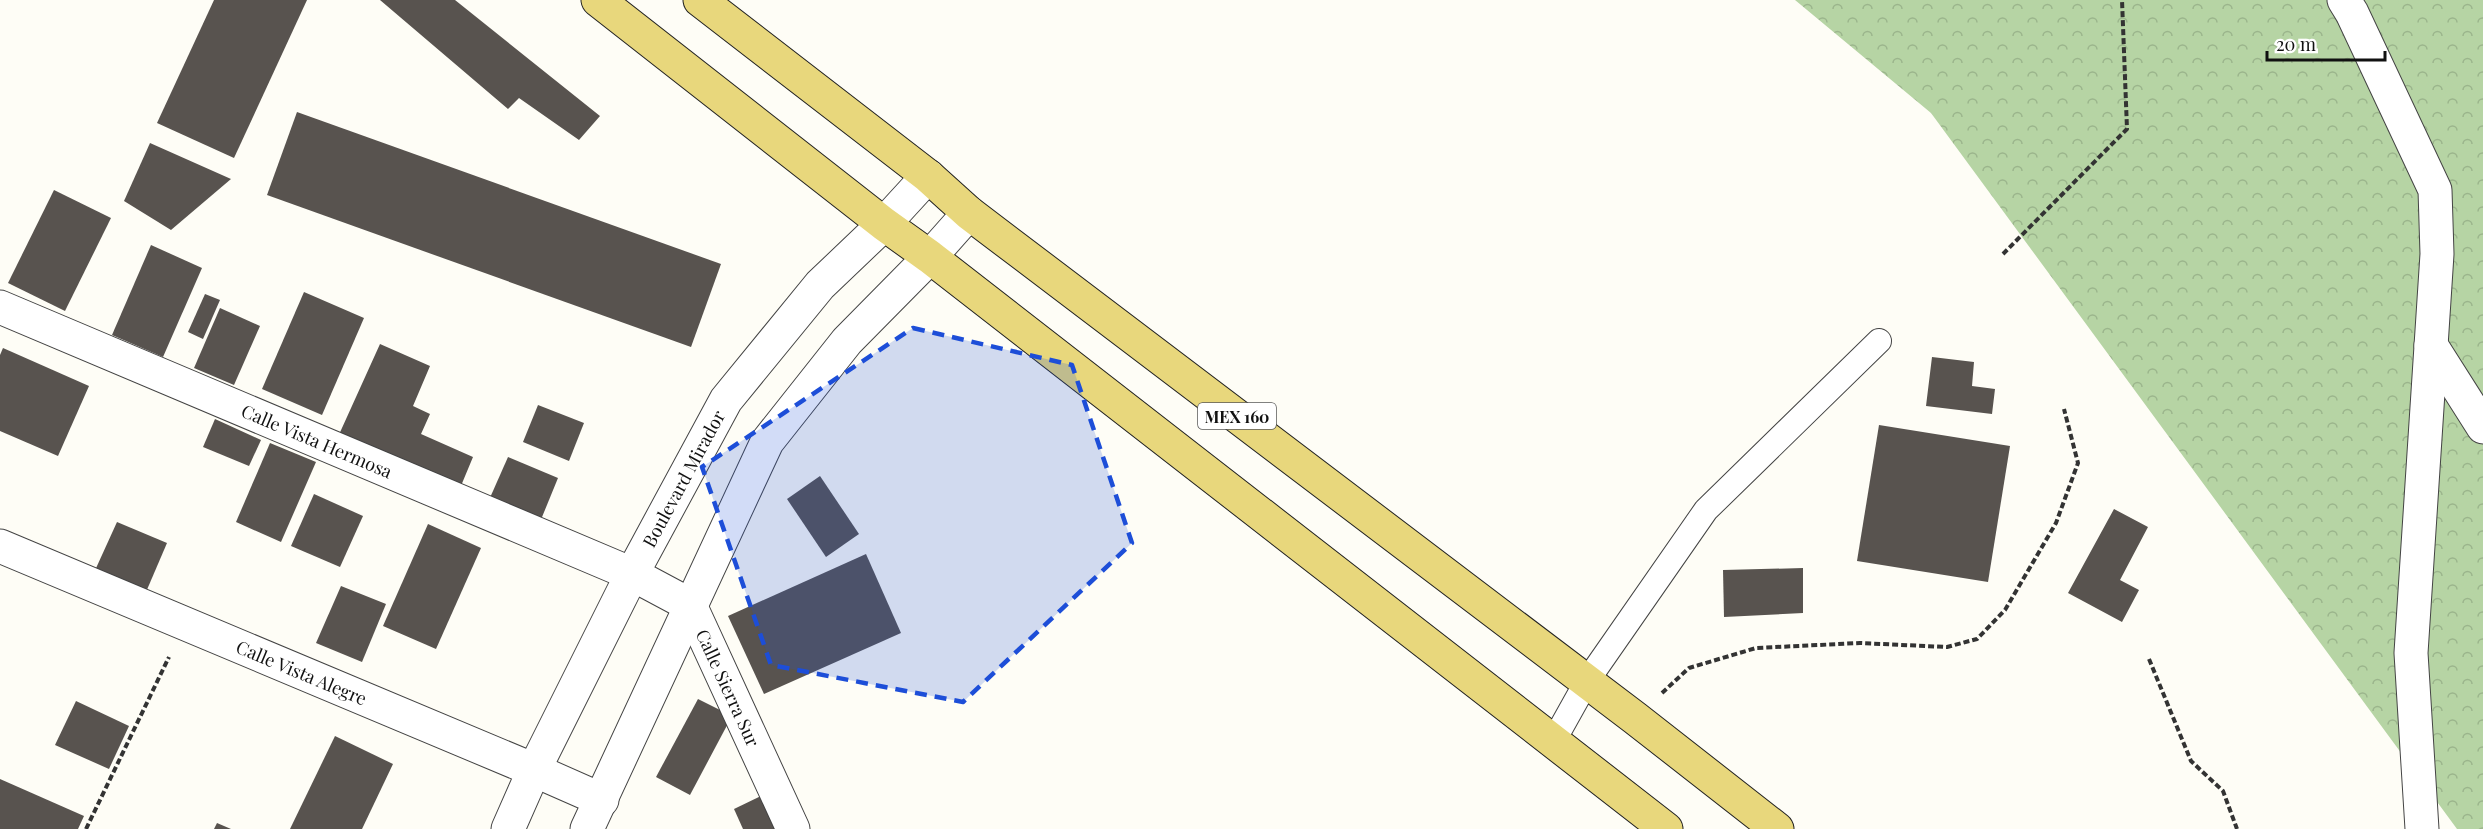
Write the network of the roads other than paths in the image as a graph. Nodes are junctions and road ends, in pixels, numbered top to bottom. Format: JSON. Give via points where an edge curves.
{"nodes":[{"id":1,"x":598,"y":0,"type":"edge"},
{"id":2,"x":700,"y":0,"type":"edge"},
{"id":3,"x":2344,"y":0,"type":"edge"},
{"id":4,"x":928,"y":176,"type":"junction"},
{"id":5,"x":969,"y":213,"type":"junction"},
{"id":6,"x":884,"y":224,"type":"junction"},
{"id":7,"x":930,"y":257,"type":"junction"},
{"id":8,"x":0,"y":307,"type":"edge"},
{"id":9,"x":1879,"y":341,"type":"dead end"},
{"id":10,"x":2431,"y":345,"type":"junction"},
{"id":11,"x":2483,"y":427,"type":"edge"},
{"id":12,"x":0,"y":546,"type":"edge"},
{"id":13,"x":632,"y":574,"type":"junction"},
{"id":14,"x":690,"y":605,"type":"junction"},
{"id":15,"x":1587,"y":681,"type":"junction"},
{"id":16,"x":1553,"y":742,"type":"junction"},
{"id":17,"x":534,"y":770,"type":"junction"},
{"id":18,"x":602,"y":800,"type":"junction"},
{"id":19,"x":508,"y":829,"type":"edge"},
{"id":20,"x":587,"y":829,"type":"edge"},
{"id":21,"x":793,"y":829,"type":"edge"},
{"id":22,"x":1666,"y":829,"type":"edge"},
{"id":23,"x":1777,"y":829,"type":"edge"},
{"id":24,"x":2422,"y":829,"type":"edge"}],
"edges":[{"from":1,"to":6,"type":"main road"},
{"from":2,"to":4,"type":"main road","number":"MEX 160"},
{"from":3,"to":10,"type":"street","via":[[2434,190],[2437,254]]},
{"from":4,"to":5,"type":"main road","number":"MEX 160"},
{"from":4,"to":6,"type":"street","name":"Boulevard Mirador"},
{"from":5,"to":7,"type":"street"},
{"from":5,"to":15,"type":"main road","number":"MEX 160"},
{"from":6,"to":7,"type":"main road"},
{"from":6,"to":13,"type":"street","name":"Boulevard Mirador","via":[[820,285],[726,399]]},
{"from":7,"to":14,"type":"street","via":[[847,341],[767,442]]},
{"from":7,"to":16,"type":"main road"},
{"from":8,"to":13,"type":"street","name":"Calle Vista Hermosa"},
{"from":9,"to":15,"type":"lane","via":[[1706,510]]},
{"from":10,"to":11,"type":"street"},
{"from":10,"to":24,"type":"street","via":[[2411,653]]},
{"from":12,"to":17,"type":"street","name":"Calle Vista Alegre"},
{"from":13,"to":14,"type":"street"},
{"from":13,"to":17,"type":"street","name":"Boulevard Mirador"},
{"from":14,"to":18,"type":"street"},
{"from":14,"to":21,"type":"street","name":"Calle Sierra Sur"},
{"from":15,"to":16,"type":"lane"},
{"from":15,"to":23,"type":"main road","number":"MEX 160"},
{"from":16,"to":22,"type":"main road"},
{"from":17,"to":18,"type":"street","name":"Calle Vista Alegre"},
{"from":17,"to":19,"type":"street","name":"Boulevard Mirador"},
{"from":18,"to":20,"type":"street"}]}
